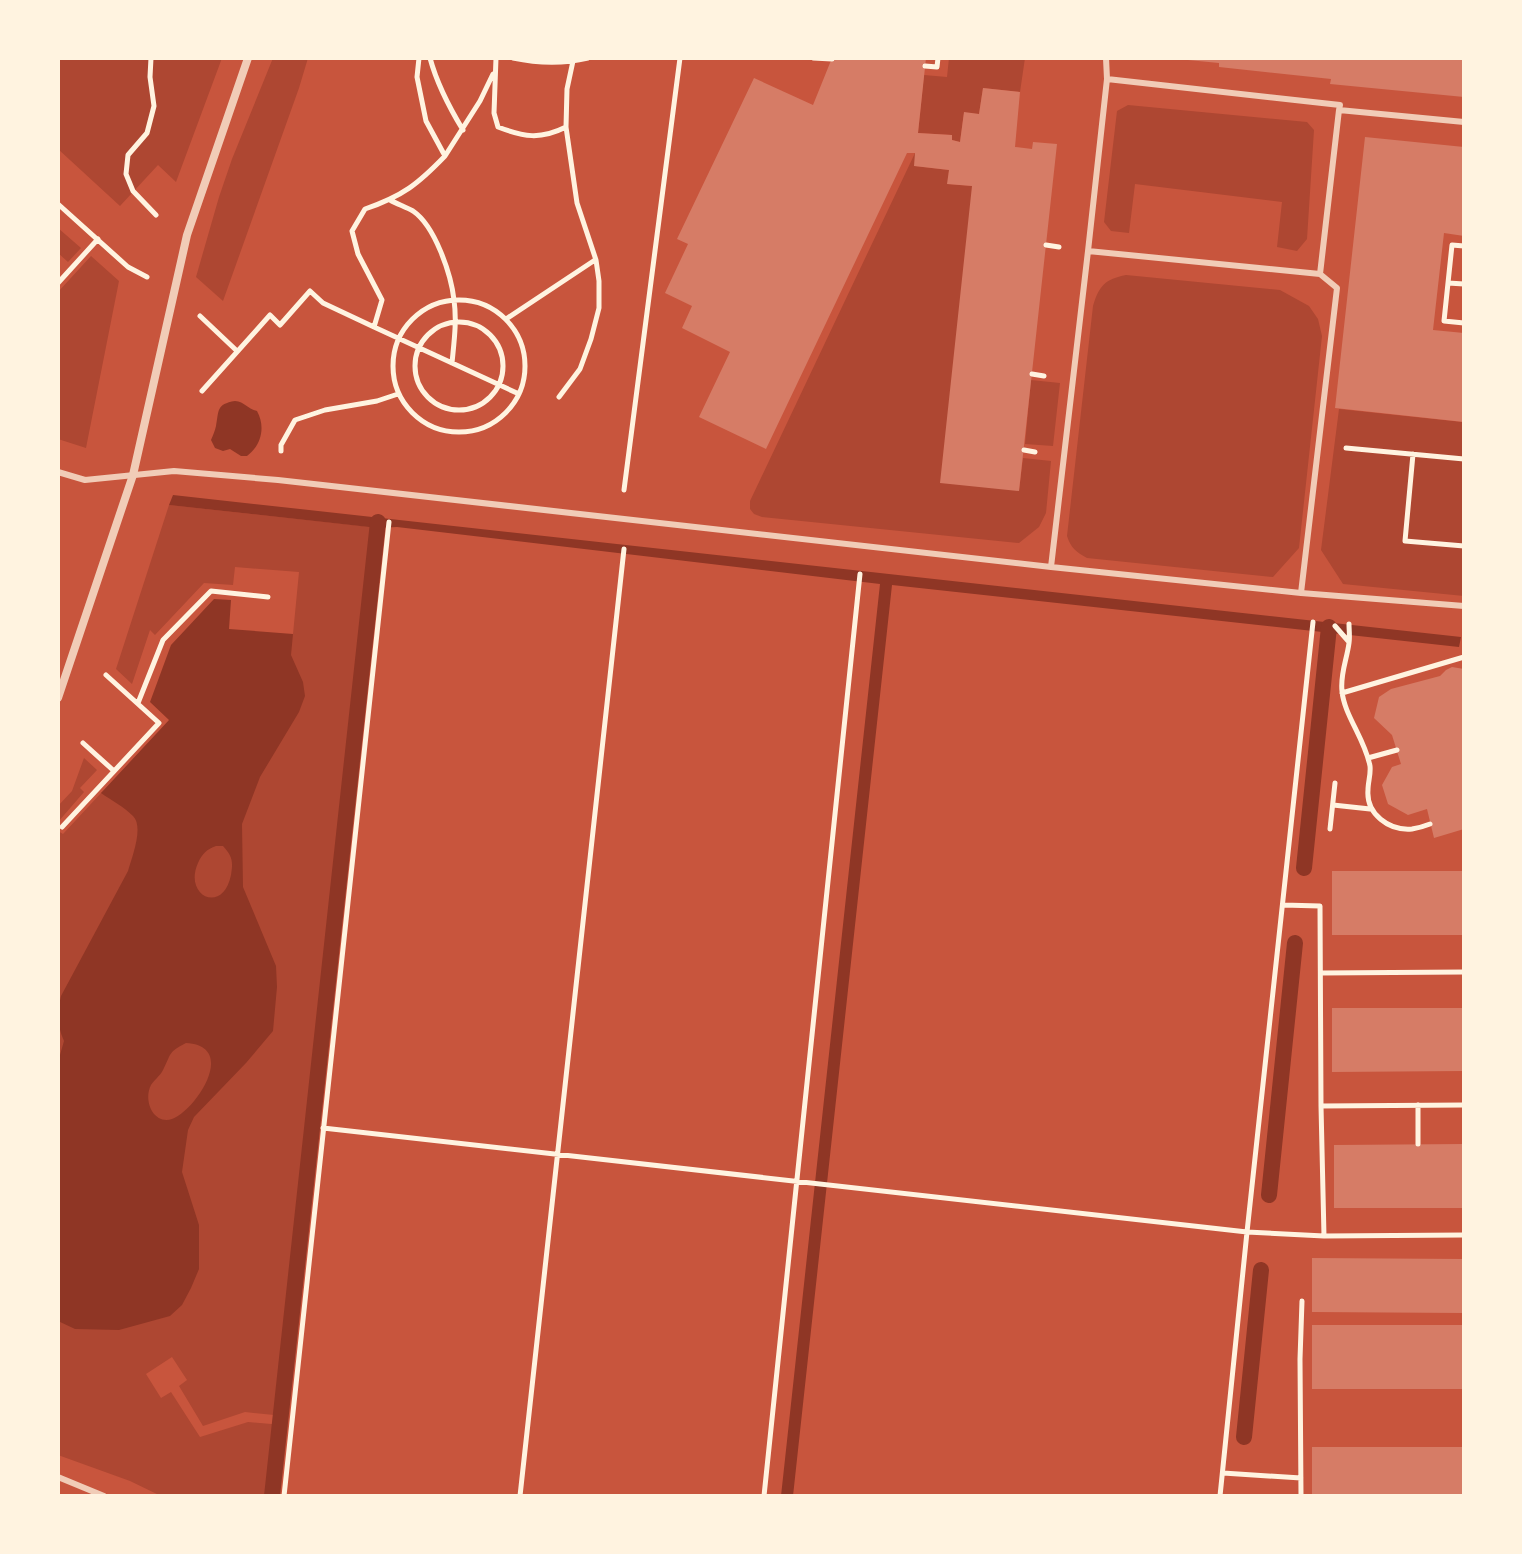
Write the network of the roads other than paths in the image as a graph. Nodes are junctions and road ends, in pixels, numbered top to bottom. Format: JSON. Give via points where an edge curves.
{"nodes":[{"id":1,"x":248,"y":58,"type":"edge"},
{"id":2,"x":1106,"y":58,"type":"edge"},
{"id":3,"x":1107,"y":79,"type":"junction"},
{"id":4,"x":1339,"y":110,"type":"junction"},
{"id":5,"x":1464,"y":122,"type":"edge"},
{"id":6,"x":1088,"y":251,"type":"junction"},
{"id":7,"x":1320,"y":274,"type":"junction"},
{"id":8,"x":58,"y":472,"type":"edge"},
{"id":9,"x":133,"y":475,"type":"junction"},
{"id":10,"x":1051,"y":567,"type":"junction"},
{"id":11,"x":1301,"y":593,"type":"junction"},
{"id":12,"x":1464,"y":606,"type":"edge"},
{"id":13,"x":58,"y":698,"type":"edge"},
{"id":14,"x":58,"y":1477,"type":"edge"},
{"id":15,"x":104,"y":1496,"type":"edge"}],
"edges":[{"from":1,"to":9,"type":"street","via":[[187,235]]},
{"from":2,"to":3,"type":"lane"},
{"from":3,"to":4,"type":"lane","via":[[1340,105]]},
{"from":3,"to":6,"type":"lane"},
{"from":4,"to":5,"type":"lane"},
{"from":4,"to":7,"type":"lane"},
{"from":6,"to":7,"type":"lane"},
{"from":6,"to":10,"type":"lane"},
{"from":7,"to":11,"type":"lane","via":[[1337,288]]},
{"from":8,"to":9,"type":"lane","via":[[85,480]]},
{"from":9,"to":10,"type":"lane","via":[[174,471],[278,480]]},
{"from":9,"to":13,"type":"street"},
{"from":10,"to":11,"type":"lane"},
{"from":11,"to":12,"type":"lane"},
{"from":14,"to":15,"type":"lane"}]}
